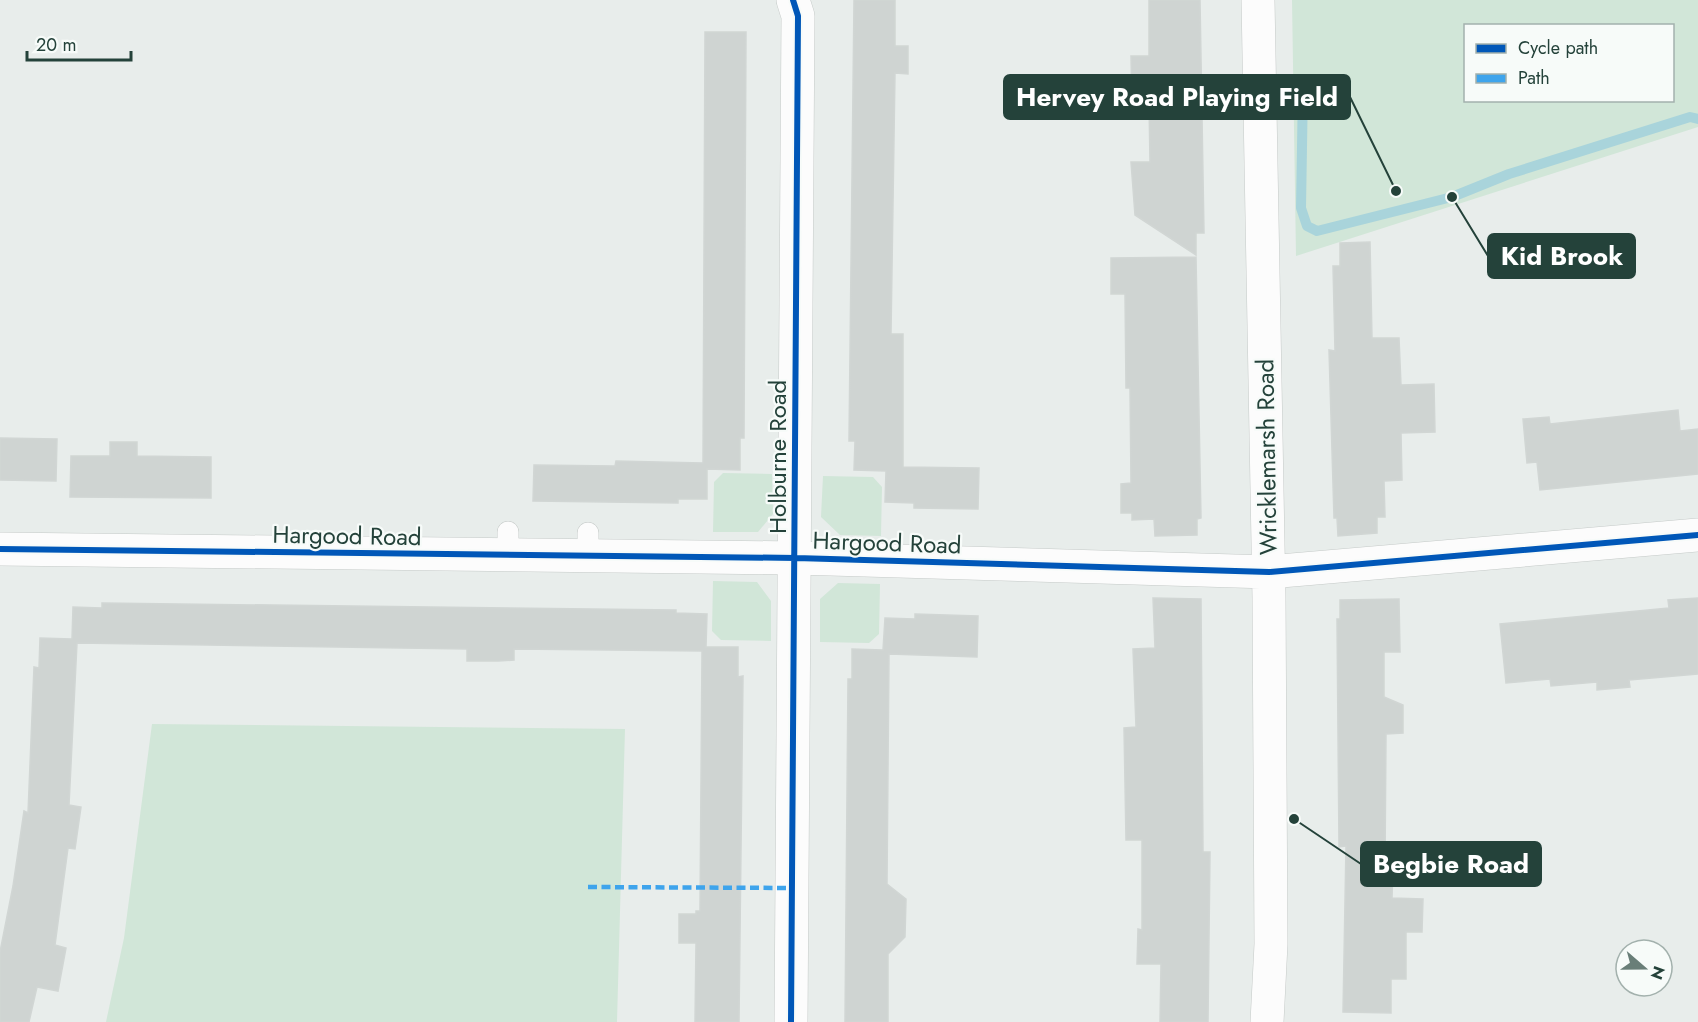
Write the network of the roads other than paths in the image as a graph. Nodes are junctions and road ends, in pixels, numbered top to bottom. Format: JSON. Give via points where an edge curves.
{"nodes":[{"id":1,"x":793,"y":0,"type":"edge"},
{"id":2,"x":1258,"y":0,"type":"edge"},
{"id":3,"x":1698,"y":535,"type":"edge"},
{"id":4,"x":0,"y":549,"type":"edge"},
{"id":5,"x":796,"y":558,"type":"junction"},
{"id":6,"x":1269,"y":572,"type":"junction"},
{"id":7,"x":790,"y":1022,"type":"edge"},
{"id":8,"x":1267,"y":1022,"type":"edge"}],
"edges":[{"from":1,"to":5,"type":"street","name":"Holburne Road","via":[[798,16]]},
{"from":2,"to":6,"type":"street","name":"Wricklemarsh Road"},
{"from":3,"to":6,"type":"street","name":"Hargood Road"},
{"from":4,"to":5,"type":"street","name":"Hargood Road","via":[[508,544]]},
{"from":5,"to":6,"type":"street","name":"Hargood Road"},
{"from":5,"to":7,"type":"street","name":"Holburne Road"},
{"from":6,"to":8,"type":"street","name":"Wricklemarsh Road","via":[[1271,944]]}]}
